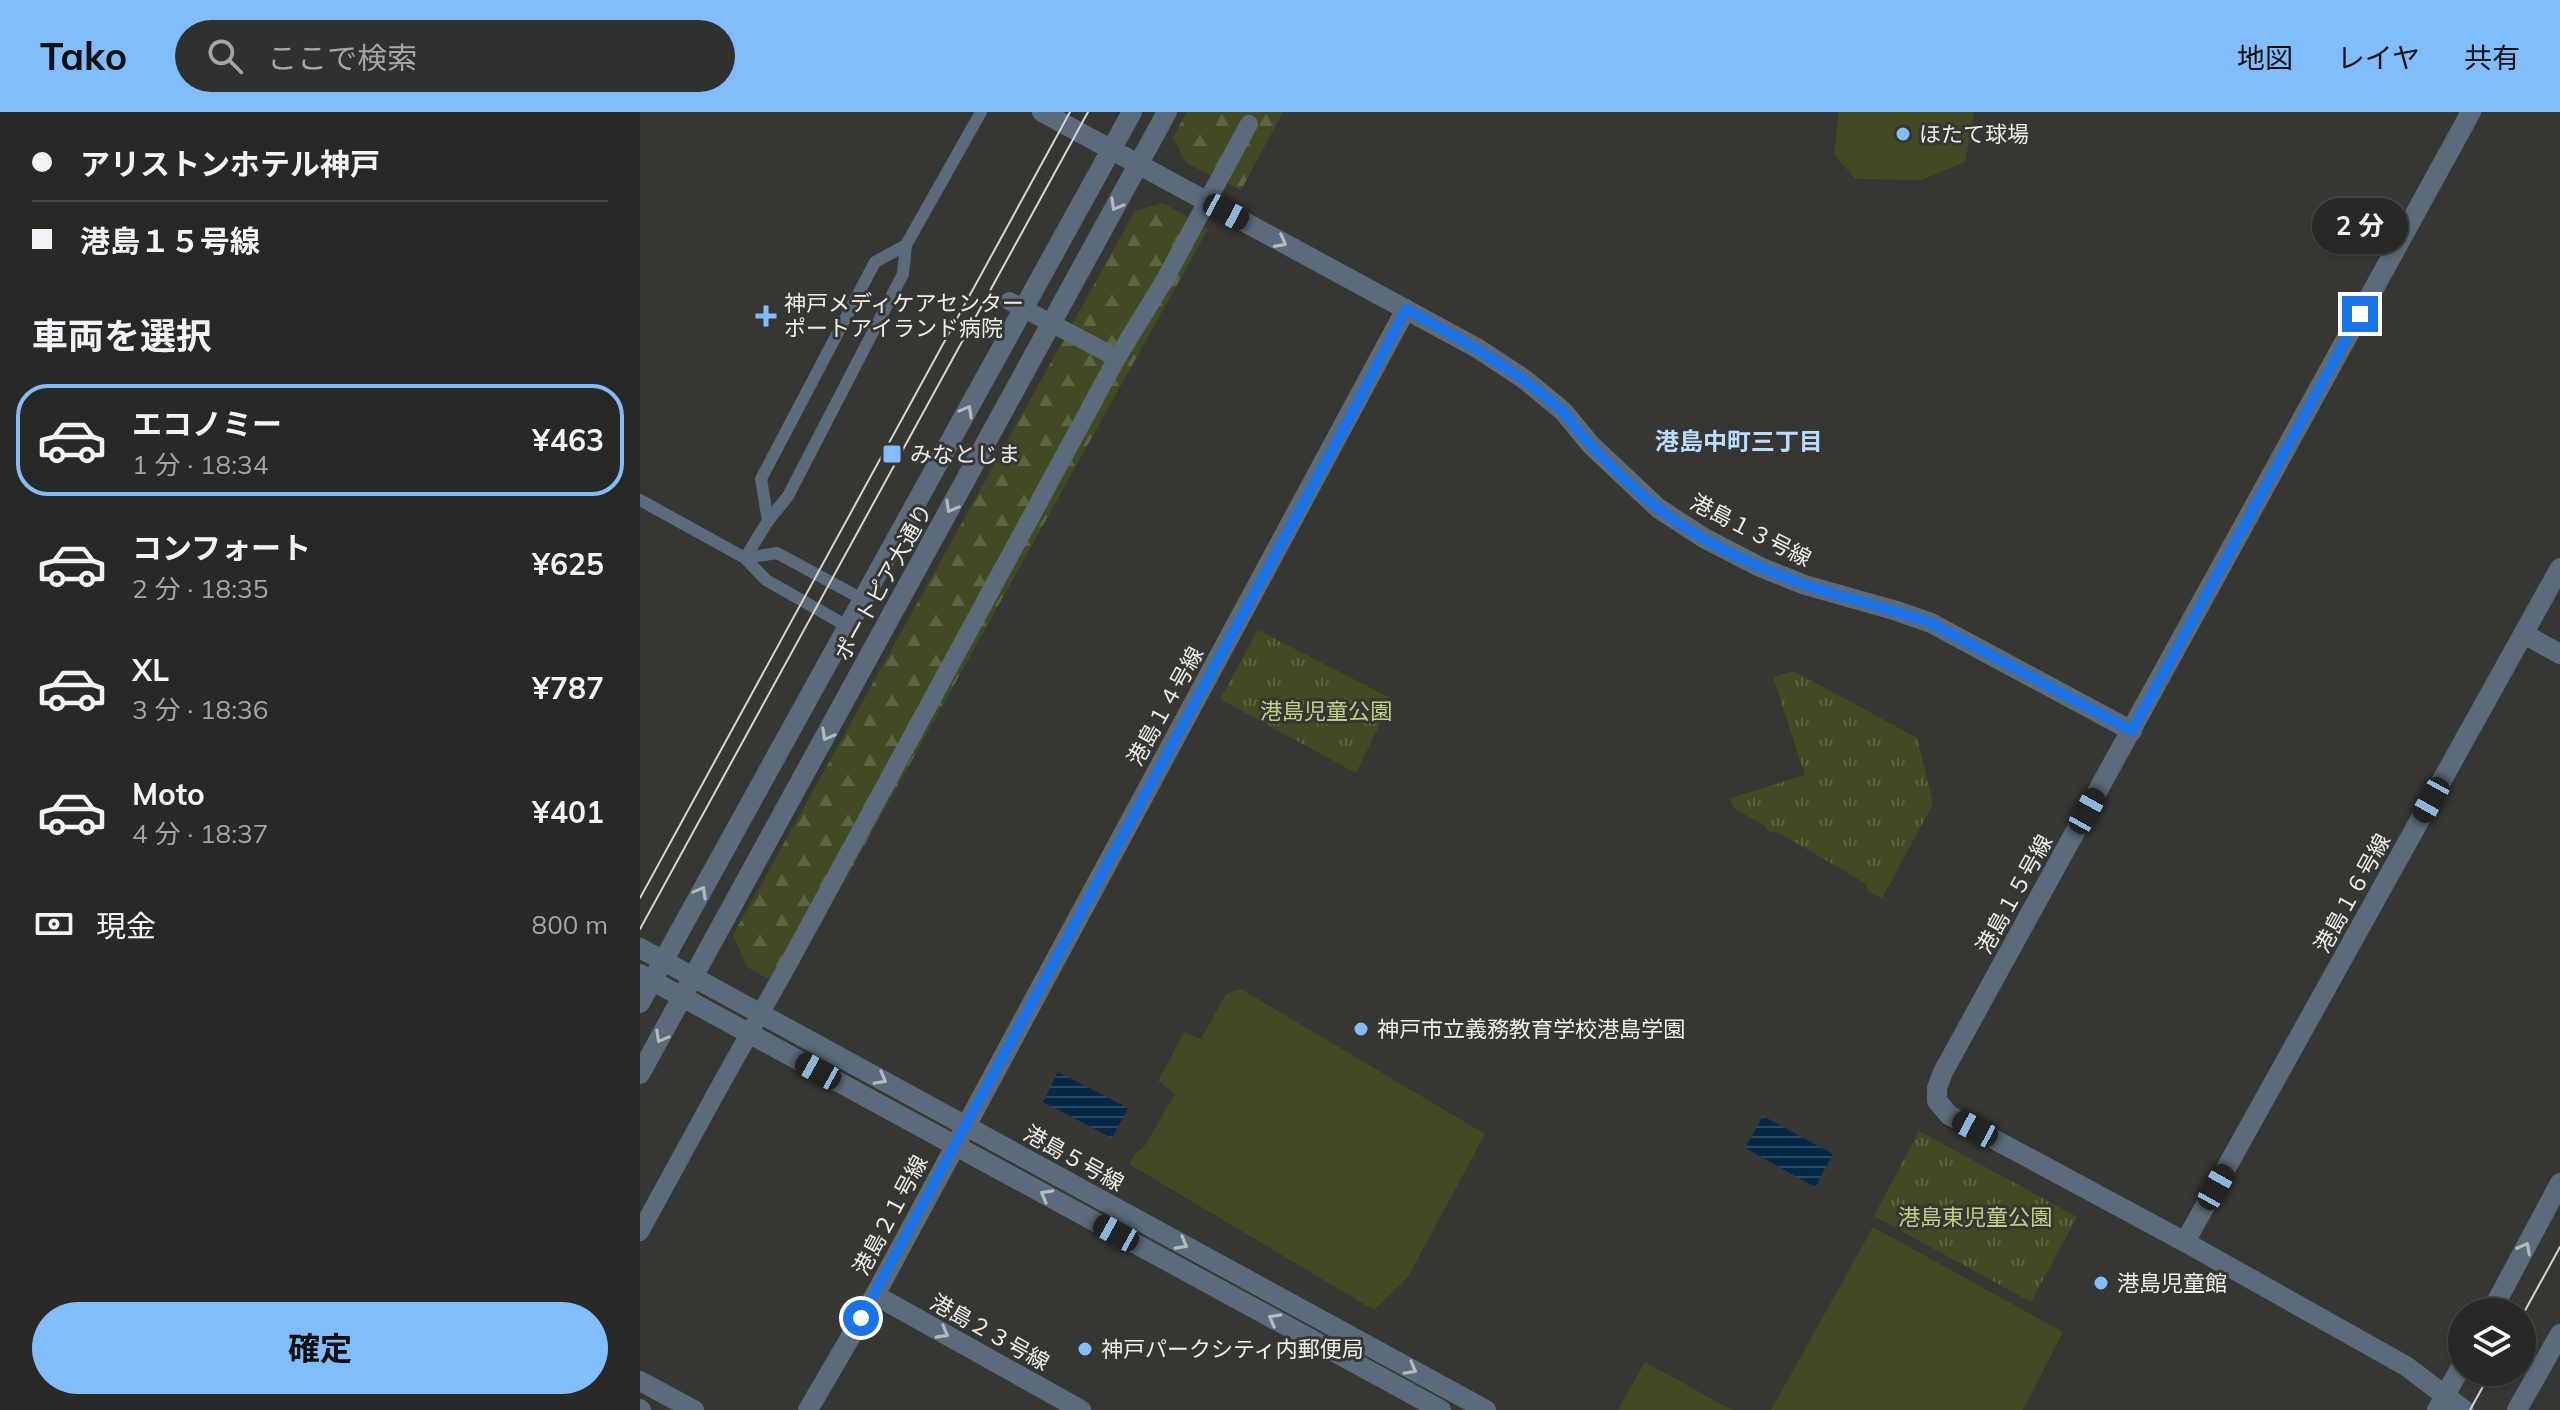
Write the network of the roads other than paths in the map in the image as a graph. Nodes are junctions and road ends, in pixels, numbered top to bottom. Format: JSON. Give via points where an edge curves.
{"nodes":[{"id":1,"x":981,"y":112,"type":"edge"},
{"id":2,"x":1042,"y":112,"type":"edge"},
{"id":3,"x":1132,"y":112,"type":"edge"},
{"id":4,"x":1167,"y":112,"type":"edge"},
{"id":5,"x":2471,"y":112,"type":"edge"},
{"id":6,"x":1253,"y":118,"type":"edge"},
{"id":7,"x":1112,"y":151,"type":"junction"},
{"id":8,"x":1138,"y":165,"type":"junction"},
{"id":9,"x":906,"y":245,"type":"junction"},
{"id":10,"x":1009,"y":301,"type":"dead end"},
{"id":11,"x":1406,"y":309,"type":"junction"},
{"id":12,"x":1117,"y":358,"type":"junction"},
{"id":13,"x":640,"y":500,"type":"edge"},
{"id":14,"x":768,"y":521,"type":"junction"},
{"id":15,"x":745,"y":558,"type":"junction"},
{"id":16,"x":2560,"y":568,"type":"edge"},
{"id":17,"x":862,"y":599,"type":"junction"},
{"id":18,"x":847,"y":626,"type":"junction"},
{"id":19,"x":2524,"y":634,"type":"junction"},
{"id":20,"x":2560,"y":654,"type":"edge"},
{"id":21,"x":2132,"y":731,"type":"junction"},
{"id":22,"x":640,"y":948,"type":"edge"},
{"id":23,"x":663,"y":961,"type":"junction"},
{"id":24,"x":646,"y":977,"type":"edge"},
{"id":25,"x":694,"y":977,"type":"junction"},
{"id":26,"x":683,"y":997,"type":"junction"},
{"id":27,"x":640,"y":1003,"type":"edge"},
{"id":28,"x":640,"y":1074,"type":"edge"},
{"id":29,"x":964,"y":1125,"type":"junction"},
{"id":30,"x":954,"y":1145,"type":"junction"},
{"id":31,"x":2560,"y":1183,"type":"edge"},
{"id":32,"x":641,"y":1232,"type":"edge"},
{"id":33,"x":2185,"y":1242,"type":"junction"},
{"id":34,"x":875,"y":1295,"type":"junction"},
{"id":35,"x":2498,"y":1298,"type":"edge"},
{"id":36,"x":2560,"y":1334,"type":"edge"},
{"id":37,"x":640,"y":1381,"type":"edge"},
{"id":38,"x":2441,"y":1403,"type":"edge"},
{"id":39,"x":694,"y":1410,"type":"edge"},
{"id":40,"x":808,"y":1410,"type":"edge"},
{"id":41,"x":1081,"y":1410,"type":"edge"},
{"id":42,"x":1441,"y":1410,"type":"edge"},
{"id":43,"x":1486,"y":1410,"type":"edge"},
{"id":44,"x":2464,"y":1410,"type":"edge"},
{"id":45,"x":2517,"y":1410,"type":"edge"}],
"edges":[{"from":1,"to":9,"type":"lane"},
{"from":2,"to":7,"type":"street","name":"港島１３号線"},
{"from":3,"to":7,"type":"street","name":"ポートピア大通り"},
{"from":4,"to":8,"type":"street","name":"ポートピア大通り"},
{"from":5,"to":21,"type":"street","name":"港島１５号線"},
{"from":6,"to":12,"type":"street","bridge":true},
{"from":7,"to":8,"type":"street","name":"港島１３号線"},
{"from":17,"to":7,"type":"street","name":"ポートピア大通り","one_way":true},
{"from":8,"to":11,"type":"street","name":"港島１３号線","one_way":true},
{"from":8,"to":25,"type":"street","name":"ポートピア大通り","one_way":true},
{"from":9,"to":14,"type":"lane","via":[[903,274],[788,496]]},
{"from":9,"to":14,"type":"lane","via":[[875,262],[761,479]]},
{"from":10,"to":12,"type":"street","bridge":true},
{"from":11,"to":21,"type":"street","name":"港島１３号線","via":[[1524,379],[1658,508],[1704,538],[1805,585],[1931,623]]},
{"from":11,"to":29,"type":"street","name":"港島１４号線"},
{"from":12,"to":32,"type":"street","bridge":true},
{"from":13,"to":15,"type":"lane"},
{"from":14,"to":15,"type":"lane"},
{"from":15,"to":17,"type":"lane","via":[[777,553]]},
{"from":15,"to":18,"type":"lane","via":[[766,580]]},
{"from":16,"to":19,"type":"street","name":"港島１６号線"},
{"from":17,"to":18,"type":"street","name":"ポートピア大通り"},
{"from":23,"to":18,"type":"street","name":"ポートピア大通り","one_way":true},
{"from":19,"to":20,"type":"street"},
{"from":19,"to":33,"type":"street","name":"港島１６号線"},
{"from":21,"to":33,"type":"street","name":"港島１５号線","via":[[1943,1072],[1937,1101],[1949,1115]]},
{"from":22,"to":23,"type":"street","name":"港島５号線"},
{"from":23,"to":24,"type":"street","name":"ポートピア大通り"},
{"from":23,"to":25,"type":"street","name":"港島５号線"},
{"from":24,"to":26,"type":"street","name":"港島５号線"},
{"from":24,"to":27,"type":"street","name":"ポートピア大通り"},
{"from":25,"to":26,"type":"street","name":"ポートピア大通り"},
{"from":25,"to":29,"type":"street","name":"港島５号線","one_way":true},
{"from":26,"to":28,"type":"street","name":"ポートピア大通り","one_way":true},
{"from":26,"to":30,"type":"street","name":"港島５号線"},
{"from":29,"to":30,"type":"street","name":"港島２１号線"},
{"from":29,"to":43,"type":"street","name":"港島５号線","one_way":true},
{"from":30,"to":34,"type":"street","name":"港島２１号線"},
{"from":42,"to":30,"type":"street","name":"港島５号線","one_way":true},
{"from":35,"to":31,"type":"street","one_way":true},
{"from":33,"to":38,"type":"street","name":"港島１５号線","via":[[2406,1366]]},
{"from":34,"to":40,"type":"street","name":"港島２１号線"},
{"from":34,"to":41,"type":"street","name":"港島２３号線","one_way":true},
{"from":36,"to":45,"type":"street"},
{"from":37,"to":39,"type":"street"},
{"from":38,"to":44,"type":"street","name":"港島１５号線"}]}
